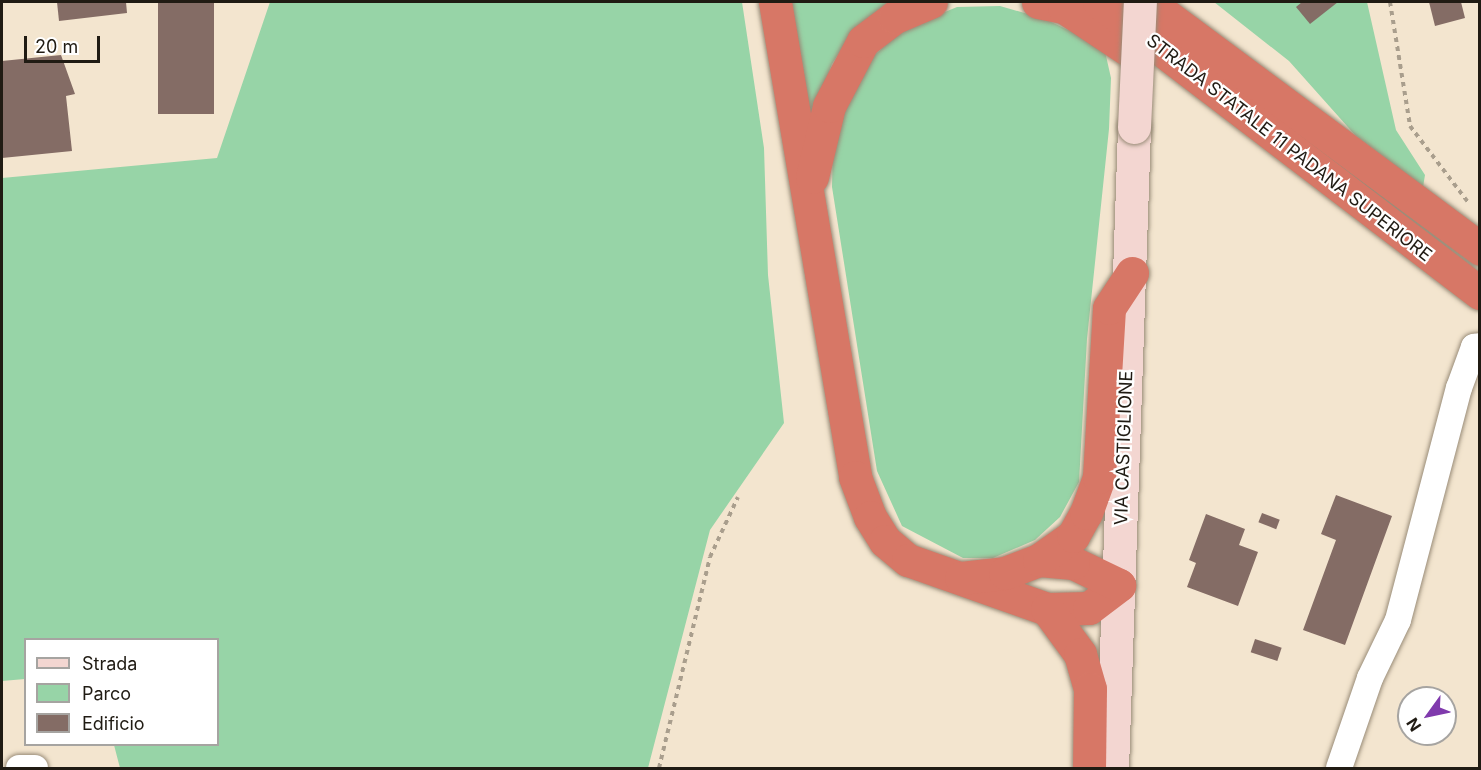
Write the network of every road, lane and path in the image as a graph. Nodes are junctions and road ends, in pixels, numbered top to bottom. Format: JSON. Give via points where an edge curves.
{"nodes":[{"id":1,"x":775,"y":2,"type":"edge"},
{"id":2,"x":931,"y":2,"type":"edge"},
{"id":3,"x":1038,"y":2,"type":"edge"},
{"id":4,"x":1099,"y":2,"type":"edge"},
{"id":5,"x":1140,"y":2,"type":"edge"},
{"id":6,"x":1148,"y":2,"type":"edge"},
{"id":7,"x":1390,"y":2,"type":"edge"},
{"id":8,"x":809,"y":191,"type":"junction"},
{"id":9,"x":1347,"y":194,"type":"junction"},
{"id":10,"x":1472,"y":207,"type":"dead end"},
{"id":11,"x":1479,"y":249,"type":"edge"},
{"id":12,"x":1132,"y":273,"type":"junction"},
{"id":13,"x":1479,"y":293,"type":"edge"},
{"id":14,"x":1479,"y":346,"type":"edge"},
{"id":15,"x":738,"y":497,"type":"dead end"},
{"id":16,"x":1039,"y":560,"type":"junction"},
{"id":17,"x":954,"y":579,"type":"junction"},
{"id":18,"x":1119,"y":585,"type":"junction"},
{"id":19,"x":1047,"y":609,"type":"junction"},
{"id":20,"x":19,"y":768,"type":"edge"},
{"id":21,"x":34,"y":768,"type":"edge"},
{"id":22,"x":659,"y":768,"type":"edge"},
{"id":23,"x":1089,"y":768,"type":"edge"},
{"id":24,"x":1112,"y":768,"type":"edge"},
{"id":25,"x":1339,"y":768,"type":"edge"}],
"edges":[{"from":1,"to":8,"type":"highway"},
{"from":2,"to":8,"type":"highway","via":[[895,17],[863,41],[843,70],[829,106]]},
{"from":3,"to":9,"type":"highway","via":[[1064,7]]},
{"from":4,"to":9,"type":"highway","name":"STRADA STATALE 11 PADANA SUPERIORE"},
{"from":5,"to":12,"type":"main road","name":"VIA CASTIGLIONE","bridge":true},
{"from":6,"to":11,"type":"highway","name":"STRADA STATALE 11 PADANA SUPERIORE"},
{"from":7,"to":10,"type":"path","via":[[1410,126]]},
{"from":8,"to":17,"type":"highway","via":[[855,477],[885,541],[908,560]]},
{"from":9,"to":13,"type":"highway","name":"STRADA STATALE 11 PADANA SUPERIORE"},
{"from":12,"to":16,"type":"highway","via":[[1109,308],[1099,477],[1073,536]]},
{"from":12,"to":18,"type":"main road","name":"VIA CASTIGLIONE"},
{"from":14,"to":25,"type":"street","via":[[1474,347],[1459,388],[1398,620],[1370,678]]},
{"from":15,"to":22,"type":"path","via":[[710,557]]},
{"from":16,"to":17,"type":"highway","via":[[1005,573]]},
{"from":16,"to":18,"type":"highway","via":[[1073,563]]},
{"from":17,"to":19,"type":"highway"},
{"from":18,"to":19,"type":"highway","via":[[1089,608]]},
{"from":18,"to":24,"type":"main road","name":"VIA CASTIGLIONE"},
{"from":19,"to":23,"type":"highway","via":[[1080,654],[1090,689]]},
{"from":20,"to":21,"type":"street"}]}
